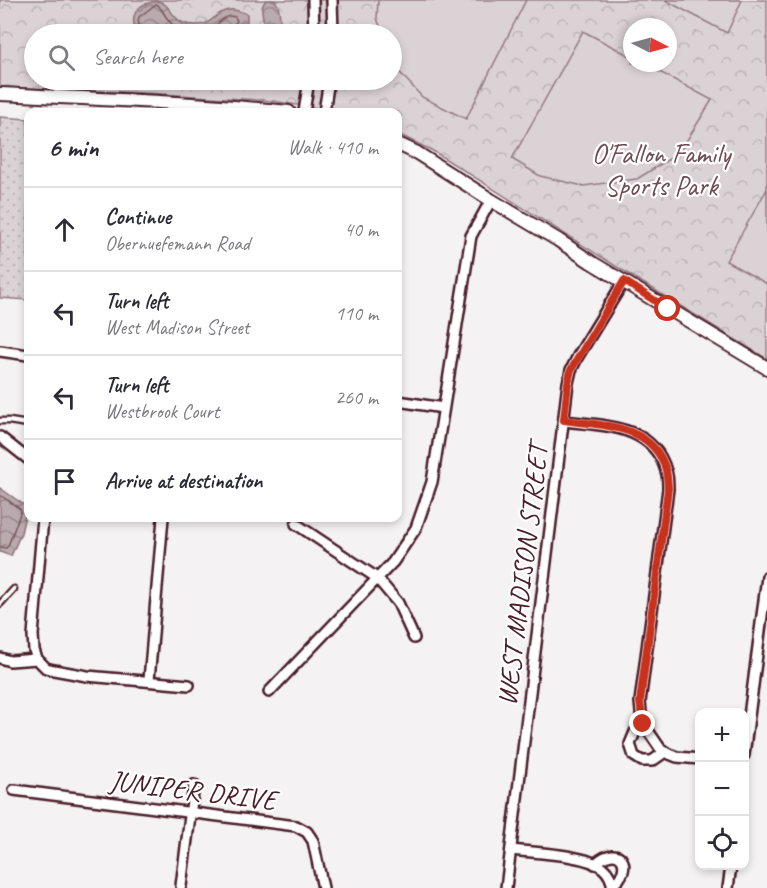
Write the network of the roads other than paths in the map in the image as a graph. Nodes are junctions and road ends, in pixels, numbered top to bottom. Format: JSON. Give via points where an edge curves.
{"nodes":[{"id":1,"x":313,"y":0,"type":"edge"},
{"id":2,"x":332,"y":0,"type":"edge"},
{"id":3,"x":314,"y":24,"type":"edge"},
{"id":4,"x":333,"y":24,"type":"edge"},
{"id":5,"x":307,"y":90,"type":"edge"},
{"id":6,"x":327,"y":90,"type":"edge"},
{"id":7,"x":0,"y":94,"type":"edge"},
{"id":8,"x":156,"y":107,"type":"edge"},
{"id":9,"x":251,"y":108,"type":"edge"},
{"id":10,"x":305,"y":108,"type":"edge"},
{"id":11,"x":325,"y":108,"type":"edge"},
{"id":12,"x":402,"y":146,"type":"edge"},
{"id":13,"x":491,"y":200,"type":"junction"},
{"id":14,"x":624,"y":281,"type":"junction"},
{"id":15,"x":0,"y":351,"type":"edge"},
{"id":16,"x":24,"y":354,"type":"edge"},
{"id":17,"x":767,"y":368,"type":"edge"},
{"id":18,"x":402,"y":402,"type":"edge"},
{"id":19,"x":443,"y":408,"type":"junction"},
{"id":20,"x":564,"y":420,"type":"junction"},
{"id":21,"x":0,"y":421,"type":"edge"},
{"id":22,"x":24,"y":423,"type":"edge"},
{"id":23,"x":0,"y":437,"type":"edge"},
{"id":24,"x":24,"y":456,"type":"edge"},
{"id":25,"x":43,"y":522,"type":"edge"},
{"id":26,"x":163,"y":522,"type":"edge"},
{"id":27,"x":296,"y":524,"type":"dead end"},
{"id":28,"x":767,"y":577,"type":"edge"},
{"id":29,"x":377,"y":579,"type":"junction"},
{"id":30,"x":14,"y":590,"type":"dead end"},
{"id":31,"x":0,"y":604,"type":"edge"},
{"id":32,"x":414,"y":638,"type":"dead end"},
{"id":33,"x":0,"y":658,"type":"edge"},
{"id":34,"x":37,"y":659,"type":"junction"},
{"id":35,"x":149,"y":680,"type":"junction"},
{"id":36,"x":189,"y":685,"type":"dead end"},
{"id":37,"x":269,"y":692,"type":"dead end"},
{"id":38,"x":749,"y":716,"type":"edge"},
{"id":39,"x":643,"y":724,"type":"junction"},
{"id":40,"x":665,"y":752,"type":"junction"},
{"id":41,"x":695,"y":759,"type":"edge"},
{"id":42,"x":194,"y":785,"type":"dead end"},
{"id":43,"x":14,"y":790,"type":"dead end"},
{"id":44,"x":190,"y":813,"type":"junction"},
{"id":45,"x":511,"y":850,"type":"junction"},
{"id":46,"x":595,"y":864,"type":"junction"},
{"id":47,"x":730,"y":870,"type":"edge"},
{"id":48,"x":181,"y":886,"type":"dead end"},
{"id":49,"x":613,"y":886,"type":"edge"},
{"id":50,"x":323,"y":888,"type":"edge"},
{"id":51,"x":506,"y":888,"type":"edge"},
{"id":52,"x":728,"y":888,"type":"edge"}],
"edges":[{"from":1,"to":3,"type":"street"},
{"from":2,"to":4,"type":"street"},
{"from":5,"to":10,"type":"street"},
{"from":6,"to":11,"type":"street"},
{"from":7,"to":8,"type":"street"},
{"from":8,"to":9,"type":"street"},
{"from":12,"to":13,"type":"street"},
{"from":13,"to":14,"type":"street"},
{"from":13,"to":19,"type":"street","via":[[471,236]]},
{"from":14,"to":17,"type":"street"},
{"from":14,"to":20,"type":"street","name":"WEST MADISON STREET","via":[[571,370]]},
{"from":15,"to":16,"type":"street"},
{"from":18,"to":19,"type":"street"},
{"from":19,"to":29,"type":"street","via":[[432,482],[416,528]]},
{"from":20,"to":39,"type":"street","via":[[636,433],[659,454],[666,471],[668,489],[640,702]]},
{"from":20,"to":45,"type":"street","name":"WEST MADISON STREET"},
{"from":21,"to":22,"type":"lane"},
{"from":23,"to":24,"type":"street"},
{"from":25,"to":34,"type":"street","via":[[33,635]]},
{"from":26,"to":35,"type":"street"},
{"from":27,"to":29,"type":"street"},
{"from":28,"to":38,"type":"street"},
{"from":29,"to":32,"type":"street","via":[[398,603]]},
{"from":29,"to":37,"type":"street"},
{"from":30,"to":31,"type":"lane"},
{"from":33,"to":34,"type":"street"},
{"from":34,"to":35,"type":"street","via":[[54,670]]},
{"from":35,"to":36,"type":"street"},
{"from":39,"to":40,"type":"street"},
{"from":39,"to":40,"type":"street","via":[[630,744],[634,756],[652,761]]},
{"from":40,"to":41,"type":"street"},
{"from":42,"to":44,"type":"street"},
{"from":43,"to":44,"type":"street","name":"JUNIPER DRIVE"},
{"from":44,"to":48,"type":"street"},
{"from":44,"to":50,"type":"street","name":"JUNIPER DRIVE","via":[[290,825],[307,832],[315,846]]},
{"from":45,"to":46,"type":"street","via":[[569,856]]},
{"from":45,"to":51,"type":"street","name":"WEST MADISON STREET"},
{"from":46,"to":49,"type":"street","via":[[607,872]]},
{"from":46,"to":49,"type":"street","via":[[604,856],[614,854],[620,858],[624,866],[622,875]]},
{"from":47,"to":52,"type":"street"}]}
